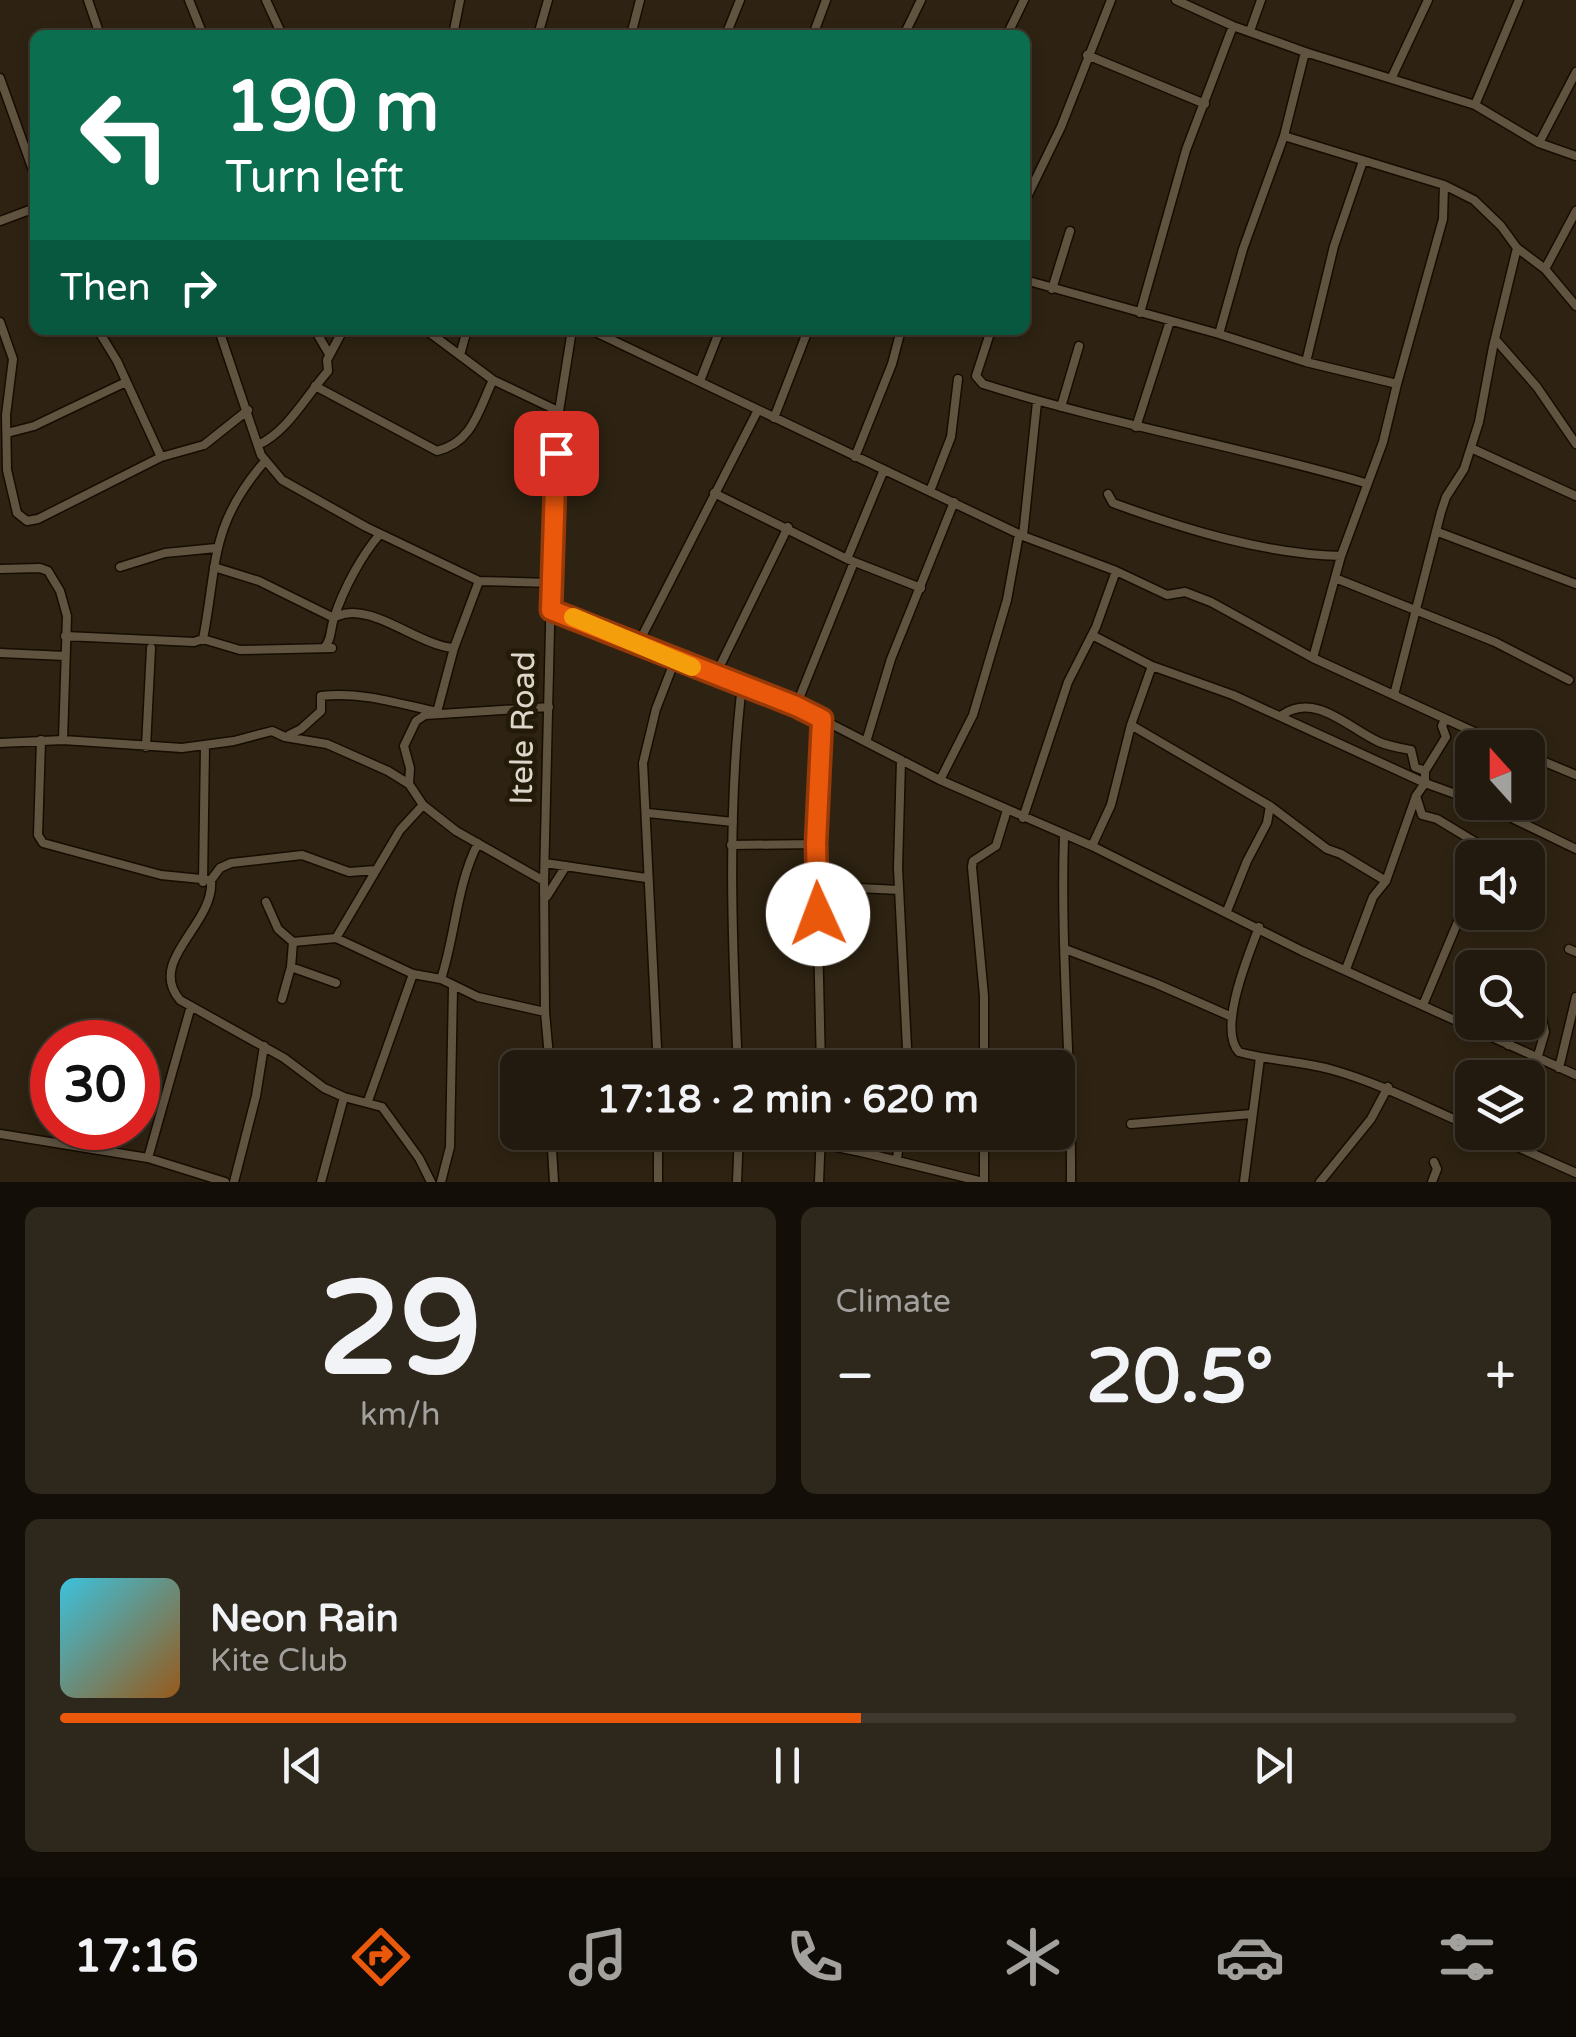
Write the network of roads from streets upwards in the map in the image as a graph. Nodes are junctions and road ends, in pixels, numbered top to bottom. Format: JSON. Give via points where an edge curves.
{"nodes":[{"id":1,"x":88,"y":0,"type":"edge"},
{"id":2,"x":189,"y":0,"type":"edge"},
{"id":3,"x":266,"y":0,"type":"edge"},
{"id":4,"x":460,"y":0,"type":"edge"},
{"id":5,"x":548,"y":0,"type":"edge"},
{"id":6,"x":640,"y":0,"type":"edge"},
{"id":7,"x":740,"y":0,"type":"edge"},
{"id":8,"x":826,"y":0,"type":"edge"},
{"id":9,"x":921,"y":0,"type":"edge"},
{"id":10,"x":1024,"y":0,"type":"edge"},
{"id":11,"x":1110,"y":0,"type":"edge"},
{"id":12,"x":1179,"y":0,"type":"edge"},
{"id":13,"x":1261,"y":0,"type":"edge"},
{"id":14,"x":1519,"y":0,"type":"edge"},
{"id":15,"x":1426,"y":1,"type":"edge"},
{"id":16,"x":1233,"y":26,"type":"junction"},
{"id":17,"x":98,"y":30,"type":"edge"},
{"id":18,"x":201,"y":30,"type":"edge"},
{"id":19,"x":280,"y":30,"type":"edge"},
{"id":20,"x":454,"y":30,"type":"edge"},
{"id":21,"x":539,"y":30,"type":"edge"},
{"id":22,"x":631,"y":30,"type":"edge"},
{"id":23,"x":728,"y":30,"type":"edge"},
{"id":24,"x":815,"y":30,"type":"edge"},
{"id":25,"x":906,"y":30,"type":"edge"},
{"id":26,"x":1009,"y":30,"type":"edge"},
{"id":27,"x":1250,"y":31,"type":"junction"},
{"id":28,"x":1305,"y":52,"type":"junction"},
{"id":29,"x":1087,"y":56,"type":"junction"},
{"id":30,"x":1576,"y":72,"type":"edge"},
{"id":31,"x":1392,"y":77,"type":"junction"},
{"id":32,"x":0,"y":78,"type":"edge"},
{"id":33,"x":1205,"y":104,"type":"junction"},
{"id":34,"x":1475,"y":105,"type":"junction"},
{"id":35,"x":1284,"y":136,"type":"junction"},
{"id":36,"x":1539,"y":142,"type":"junction"},
{"id":37,"x":1576,"y":156,"type":"edge"},
{"id":38,"x":1363,"y":161,"type":"junction"},
{"id":39,"x":30,"y":162,"type":"edge"},
{"id":40,"x":1444,"y":185,"type":"junction"},
{"id":41,"x":1030,"y":190,"type":"edge"},
{"id":42,"x":30,"y":210,"type":"edge"},
{"id":43,"x":1576,"y":211,"type":"edge"},
{"id":44,"x":0,"y":222,"type":"edge"},
{"id":45,"x":1070,"y":232,"type":"dead end"},
{"id":46,"x":1518,"y":248,"type":"junction"},
{"id":47,"x":1545,"y":269,"type":"junction"},
{"id":48,"x":1030,"y":282,"type":"edge"},
{"id":49,"x":1052,"y":290,"type":"junction"},
{"id":50,"x":1576,"y":306,"type":"edge"},
{"id":51,"x":1140,"y":313,"type":"junction"},
{"id":52,"x":1170,"y":321,"type":"junction"},
{"id":53,"x":0,"y":322,"type":"edge"},
{"id":54,"x":1219,"y":334,"type":"junction"},
{"id":55,"x":101,"y":335,"type":"edge"},
{"id":56,"x":220,"y":335,"type":"edge"},
{"id":57,"x":318,"y":335,"type":"edge"},
{"id":58,"x":340,"y":335,"type":"edge"},
{"id":59,"x":433,"y":335,"type":"edge"},
{"id":60,"x":466,"y":335,"type":"edge"},
{"id":61,"x":571,"y":335,"type":"edge"},
{"id":62,"x":602,"y":335,"type":"edge"},
{"id":63,"x":718,"y":335,"type":"edge"},
{"id":64,"x":806,"y":335,"type":"edge"},
{"id":65,"x":900,"y":335,"type":"edge"},
{"id":66,"x":989,"y":335,"type":"edge"},
{"id":67,"x":1495,"y":339,"type":"junction"},
{"id":68,"x":1079,"y":346,"type":"dead end"},
{"id":69,"x":329,"y":354,"type":"junction"},
{"id":70,"x":460,"y":355,"type":"junction"},
{"id":71,"x":1306,"y":362,"type":"junction"},
{"id":72,"x":958,"y":379,"type":"dead end"},
{"id":73,"x":492,"y":380,"type":"junction"},
{"id":74,"x":700,"y":381,"type":"junction"},
{"id":75,"x":126,"y":382,"type":"junction"},
{"id":76,"x":1397,"y":384,"type":"junction"},
{"id":77,"x":315,"y":386,"type":"junction"},
{"id":78,"x":1037,"y":402,"type":"junction"},
{"id":79,"x":1061,"y":407,"type":"junction"},
{"id":80,"x":248,"y":410,"type":"junction"},
{"id":81,"x":758,"y":410,"type":"junction"},
{"id":82,"x":558,"y":411,"type":"junction"},
{"id":83,"x":774,"y":418,"type":"junction"},
{"id":84,"x":1136,"y":427,"type":"junction"},
{"id":85,"x":7,"y":432,"type":"junction"},
{"id":86,"x":1576,"y":444,"type":"edge"},
{"id":87,"x":258,"y":446,"type":"junction"},
{"id":88,"x":1471,"y":448,"type":"junction"},
{"id":89,"x":161,"y":457,"type":"junction"},
{"id":90,"x":855,"y":457,"type":"junction"},
{"id":91,"x":264,"y":461,"type":"junction"},
{"id":92,"x":883,"y":472,"type":"junction"},
{"id":93,"x":1365,"y":482,"type":"junction"},
{"id":94,"x":930,"y":491,"type":"junction"},
{"id":95,"x":714,"y":493,"type":"junction"},
{"id":96,"x":1108,"y":494,"type":"dead end"},
{"id":97,"x":1576,"y":496,"type":"edge"},
{"id":98,"x":954,"y":502,"type":"junction"},
{"id":99,"x":788,"y":527,"type":"junction"},
{"id":100,"x":366,"y":528,"type":"junction"},
{"id":101,"x":1438,"y":532,"type":"junction"},
{"id":102,"x":380,"y":534,"type":"junction"},
{"id":103,"x":1021,"y":534,"type":"junction"},
{"id":104,"x":369,"y":546,"type":"junction"},
{"id":105,"x":216,"y":548,"type":"junction"},
{"id":106,"x":1341,"y":556,"type":"junction"},
{"id":107,"x":851,"y":560,"type":"junction"},
{"id":108,"x":214,"y":566,"type":"junction"},
{"id":109,"x":120,"y":567,"type":"dead end"},
{"id":110,"x":0,"y":570,"type":"edge"},
{"id":111,"x":1116,"y":571,"type":"junction"},
{"id":112,"x":1335,"y":578,"type":"junction"},
{"id":113,"x":479,"y":580,"type":"junction"},
{"id":114,"x":551,"y":584,"type":"junction"},
{"id":115,"x":1576,"y":584,"type":"edge"},
{"id":116,"x":921,"y":588,"type":"junction"},
{"id":117,"x":551,"y":610,"type":"junction"},
{"id":118,"x":1416,"y":611,"type":"junction"},
{"id":119,"x":334,"y":618,"type":"junction"},
{"id":120,"x":1092,"y":635,"type":"junction"},
{"id":121,"x":65,"y":636,"type":"junction"},
{"id":122,"x":204,"y":639,"type":"junction"},
{"id":123,"x":638,"y":644,"type":"junction"},
{"id":124,"x":151,"y":648,"type":"dead end"},
{"id":125,"x":454,"y":648,"type":"junction"},
{"id":126,"x":0,"y":652,"type":"edge"},
{"id":127,"x":64,"y":656,"type":"junction"},
{"id":128,"x":1313,"y":658,"type":"junction"},
{"id":129,"x":675,"y":660,"type":"junction"},
{"id":130,"x":1152,"y":666,"type":"junction"},
{"id":131,"x":715,"y":676,"type":"junction"},
{"id":132,"x":1570,"y":680,"type":"dead end"},
{"id":133,"x":742,"y":685,"type":"junction"},
{"id":134,"x":1394,"y":695,"type":"junction"},
{"id":135,"x":796,"y":706,"type":"junction"},
{"id":136,"x":549,"y":707,"type":"junction"},
{"id":137,"x":437,"y":712,"type":"junction"},
{"id":138,"x":1282,"y":715,"type":"junction"},
{"id":139,"x":822,"y":719,"type":"junction"},
{"id":140,"x":1444,"y":719,"type":"junction"},
{"id":141,"x":1131,"y":725,"type":"junction"},
{"id":142,"x":1468,"y":730,"type":"edge"},
{"id":143,"x":285,"y":737,"type":"junction"},
{"id":144,"x":40,"y":740,"type":"junction"},
{"id":145,"x":63,"y":740,"type":"junction"},
{"id":146,"x":866,"y":742,"type":"junction"},
{"id":147,"x":0,"y":743,"type":"edge"},
{"id":148,"x":205,"y":746,"type":"junction"},
{"id":149,"x":146,"y":748,"type":"junction"},
{"id":150,"x":900,"y":760,"type":"junction"},
{"id":151,"x":1545,"y":762,"type":"edge"},
{"id":152,"x":1424,"y":771,"type":"junction"},
{"id":153,"x":1576,"y":775,"type":"edge"},
{"id":154,"x":940,"y":780,"type":"junction"},
{"id":155,"x":1425,"y":783,"type":"junction"},
{"id":156,"x":409,"y":784,"type":"junction"},
{"id":157,"x":1455,"y":794,"type":"edge"},
{"id":158,"x":1416,"y":796,"type":"junction"},
{"id":159,"x":424,"y":806,"type":"junction"},
{"id":160,"x":1270,"y":806,"type":"junction"},
{"id":161,"x":1007,"y":810,"type":"junction"},
{"id":162,"x":648,"y":813,"type":"junction"},
{"id":163,"x":1023,"y":818,"type":"junction"},
{"id":164,"x":1516,"y":820,"type":"edge"},
{"id":165,"x":733,"y":822,"type":"junction"},
{"id":166,"x":1064,"y":836,"type":"junction"},
{"id":167,"x":1472,"y":840,"type":"edge"},
{"id":168,"x":478,"y":842,"type":"junction"},
{"id":169,"x":816,"y":844,"type":"junction"},
{"id":170,"x":731,"y":845,"type":"junction"},
{"id":171,"x":1092,"y":846,"type":"junction"},
{"id":172,"x":1576,"y":849,"type":"edge"},
{"id":173,"x":545,"y":863,"type":"junction"},
{"id":174,"x":566,"y":866,"type":"junction"},
{"id":175,"x":376,"y":870,"type":"junction"},
{"id":176,"x":356,"y":873,"type":"junction"},
{"id":177,"x":646,"y":878,"type":"junction"},
{"id":178,"x":207,"y":881,"type":"junction"},
{"id":179,"x":544,"y":881,"type":"junction"},
{"id":180,"x":1386,"y":881,"type":"junction"},
{"id":181,"x":817,"y":886,"type":"junction"},
{"id":182,"x":367,"y":887,"type":"junction"},
{"id":183,"x":899,"y":890,"type":"junction"},
{"id":184,"x":546,"y":897,"type":"junction"},
{"id":185,"x":266,"y":902,"type":"dead end"},
{"id":186,"x":1226,"y":911,"type":"junction"},
{"id":187,"x":1259,"y":927,"type":"junction"},
{"id":188,"x":1455,"y":929,"type":"edge"},
{"id":189,"x":336,"y":938,"type":"junction"},
{"id":190,"x":292,"y":942,"type":"junction"},
{"id":191,"x":1065,"y":949,"type":"junction"},
{"id":192,"x":291,"y":967,"type":"junction"},
{"id":193,"x":1346,"y":970,"type":"junction"},
{"id":194,"x":413,"y":974,"type":"junction"},
{"id":195,"x":441,"y":979,"type":"junction"},
{"id":196,"x":336,"y":983,"type":"dead end"},
{"id":197,"x":454,"y":987,"type":"junction"},
{"id":198,"x":1576,"y":997,"type":"edge"},
{"id":199,"x":282,"y":999,"type":"dead end"},
{"id":200,"x":1423,"y":1005,"type":"junction"},
{"id":201,"x":191,"y":1006,"type":"junction"},
{"id":202,"x":545,"y":1012,"type":"junction"},
{"id":203,"x":1232,"y":1017,"type":"junction"},
{"id":204,"x":1511,"y":1040,"type":"edge"},
{"id":205,"x":1543,"y":1040,"type":"edge"},
{"id":206,"x":1508,"y":1045,"type":"junction"},
{"id":207,"x":264,"y":1046,"type":"junction"},
{"id":208,"x":548,"y":1050,"type":"edge"},
{"id":209,"x":658,"y":1050,"type":"edge"},
{"id":210,"x":737,"y":1050,"type":"edge"},
{"id":211,"x":821,"y":1050,"type":"edge"},
{"id":212,"x":907,"y":1050,"type":"edge"},
{"id":213,"x":984,"y":1050,"type":"edge"},
{"id":214,"x":1260,"y":1058,"type":"junction"},
{"id":215,"x":1537,"y":1059,"type":"junction"},
{"id":216,"x":1560,"y":1068,"type":"junction"},
{"id":217,"x":1576,"y":1074,"type":"edge"},
{"id":218,"x":1388,"y":1086,"type":"junction"},
{"id":219,"x":344,"y":1098,"type":"junction"},
{"id":220,"x":368,"y":1101,"type":"junction"},
{"id":221,"x":1252,"y":1114,"type":"junction"},
{"id":222,"x":1455,"y":1120,"type":"edge"},
{"id":223,"x":1130,"y":1124,"type":"dead end"},
{"id":224,"x":0,"y":1134,"type":"edge"},
{"id":225,"x":553,"y":1150,"type":"edge"},
{"id":226,"x":658,"y":1150,"type":"edge"},
{"id":227,"x":737,"y":1150,"type":"edge"},
{"id":228,"x":822,"y":1150,"type":"edge"},
{"id":229,"x":843,"y":1150,"type":"edge"},
{"id":230,"x":897,"y":1150,"type":"edge"},
{"id":231,"x":984,"y":1150,"type":"edge"},
{"id":232,"x":1524,"y":1150,"type":"edge"},
{"id":233,"x":148,"y":1158,"type":"junction"},
{"id":234,"x":896,"y":1160,"type":"junction"},
{"id":235,"x":1434,"y":1162,"type":"dead end"},
{"id":236,"x":1576,"y":1173,"type":"edge"},
{"id":237,"x":225,"y":1182,"type":"edge"},
{"id":238,"x":234,"y":1182,"type":"edge"},
{"id":239,"x":321,"y":1182,"type":"edge"},
{"id":240,"x":431,"y":1182,"type":"edge"},
{"id":241,"x":441,"y":1182,"type":"edge"},
{"id":242,"x":554,"y":1182,"type":"edge"},
{"id":243,"x":658,"y":1182,"type":"edge"},
{"id":244,"x":736,"y":1182,"type":"edge"},
{"id":245,"x":820,"y":1182,"type":"edge"},
{"id":246,"x":984,"y":1182,"type":"edge"},
{"id":247,"x":1072,"y":1182,"type":"edge"},
{"id":248,"x":1244,"y":1182,"type":"edge"},
{"id":249,"x":1320,"y":1182,"type":"edge"},
{"id":250,"x":1432,"y":1182,"type":"edge"}],
"edges":[{"from":1,"to":17,"type":"street"},
{"from":2,"to":18,"type":"street"},
{"from":3,"to":19,"type":"street"},
{"from":4,"to":20,"type":"street"},
{"from":5,"to":21,"type":"street"},
{"from":6,"to":22,"type":"street"},
{"from":7,"to":23,"type":"street"},
{"from":8,"to":24,"type":"street"},
{"from":9,"to":25,"type":"street"},
{"from":10,"to":26,"type":"street"},
{"from":11,"to":29,"type":"street"},
{"from":12,"to":16,"type":"street"},
{"from":13,"to":27,"type":"street"},
{"from":14,"to":34,"type":"street"},
{"from":15,"to":31,"type":"street"},
{"from":16,"to":27,"type":"street"},
{"from":16,"to":33,"type":"street"},
{"from":27,"to":28,"type":"street"},
{"from":28,"to":31,"type":"street"},
{"from":28,"to":35,"type":"street"},
{"from":29,"to":33,"type":"street"},
{"from":29,"to":41,"type":"street"},
{"from":30,"to":36,"type":"street"},
{"from":31,"to":34,"type":"street"},
{"from":32,"to":39,"type":"street"},
{"from":33,"to":51,"type":"street"},
{"from":34,"to":36,"type":"street"},
{"from":35,"to":38,"type":"street"},
{"from":35,"to":54,"type":"street"},
{"from":36,"to":37,"type":"street"},
{"from":38,"to":40,"type":"street"},
{"from":38,"to":71,"type":"street"},
{"from":40,"to":46,"type":"street","via":[[1474,200]]},
{"from":40,"to":76,"type":"street","via":[[1443,219]]},
{"from":42,"to":44,"type":"street"},
{"from":43,"to":47,"type":"street"},
{"from":45,"to":49,"type":"street"},
{"from":46,"to":47,"type":"street"},
{"from":46,"to":67,"type":"street"},
{"from":47,"to":50,"type":"street"},
{"from":48,"to":49,"type":"street"},
{"from":49,"to":51,"type":"street"},
{"from":51,"to":52,"type":"street"},
{"from":52,"to":54,"type":"street"},
{"from":52,"to":84,"type":"street"},
{"from":53,"to":85,"type":"street","via":[[13,359]]},
{"from":54,"to":71,"type":"street"},
{"from":55,"to":75,"type":"street"},
{"from":56,"to":80,"type":"street"},
{"from":57,"to":69,"type":"street"},
{"from":58,"to":69,"type":"street"},
{"from":59,"to":70,"type":"street"},
{"from":60,"to":70,"type":"street"},
{"from":61,"to":82,"type":"street","name":"Itele Road"},
{"from":62,"to":74,"type":"street"},
{"from":63,"to":74,"type":"street"},
{"from":64,"to":83,"type":"street"},
{"from":65,"to":90,"type":"street"},
{"from":66,"to":78,"type":"street","via":[[978,381]]},
{"from":67,"to":86,"type":"street"},
{"from":67,"to":88,"type":"street"},
{"from":68,"to":79,"type":"street"},
{"from":69,"to":77,"type":"street","via":[[328,370]]},
{"from":70,"to":73,"type":"street"},
{"from":71,"to":76,"type":"street"},
{"from":72,"to":94,"type":"street","via":[[951,436]]},
{"from":73,"to":77,"type":"street","via":[[467,434],[456,447],[437,451]]},
{"from":73,"to":82,"type":"street"},
{"from":74,"to":81,"type":"street"},
{"from":75,"to":85,"type":"street"},
{"from":75,"to":89,"type":"street"},
{"from":76,"to":93,"type":"street"},
{"from":77,"to":87,"type":"street"},
{"from":78,"to":79,"type":"street"},
{"from":78,"to":103,"type":"street"},
{"from":79,"to":84,"type":"street"},
{"from":80,"to":87,"type":"street"},
{"from":80,"to":89,"type":"street","via":[[204,446]]},
{"from":81,"to":83,"type":"street"},
{"from":81,"to":95,"type":"street"},
{"from":82,"to":114,"type":"street","name":"Itele Road"},
{"from":83,"to":90,"type":"street"},
{"from":84,"to":93,"type":"street"},
{"from":85,"to":89,"type":"street","via":[[7,470],[17,514],[27,520]]},
{"from":87,"to":91,"type":"street"},
{"from":88,"to":97,"type":"street"},
{"from":88,"to":101,"type":"street","via":[[1446,496]]},
{"from":90,"to":92,"type":"street"},
{"from":91,"to":100,"type":"street","via":[[290,486]]},
{"from":91,"to":105,"type":"street","via":[[234,500]]},
{"from":92,"to":94,"type":"street"},
{"from":92,"to":107,"type":"street"},
{"from":93,"to":106,"type":"street"},
{"from":94,"to":98,"type":"street"},
{"from":95,"to":99,"type":"street"},
{"from":95,"to":123,"type":"street"},
{"from":96,"to":106,"type":"street","via":[[1113,503],[1172,524],[1301,554]]},
{"from":98,"to":103,"type":"street"},
{"from":98,"to":116,"type":"street"},
{"from":99,"to":107,"type":"street"},
{"from":99,"to":131,"type":"street"},
{"from":100,"to":102,"type":"street"},
{"from":100,"to":104,"type":"street"},
{"from":101,"to":115,"type":"street"},
{"from":101,"to":118,"type":"street"},
{"from":102,"to":104,"type":"street"},
{"from":102,"to":113,"type":"street"},
{"from":103,"to":111,"type":"street"},
{"from":103,"to":154,"type":"street","via":[[973,715]]},
{"from":104,"to":119,"type":"street"},
{"from":105,"to":108,"type":"street"},
{"from":105,"to":109,"type":"street","via":[[165,552]]},
{"from":106,"to":112,"type":"street"},
{"from":107,"to":116,"type":"street"},
{"from":107,"to":135,"type":"street"},
{"from":108,"to":119,"type":"street"},
{"from":108,"to":122,"type":"street"},
{"from":110,"to":121,"type":"street","via":[[48,572],[64,605]]},
{"from":111,"to":120,"type":"street"},
{"from":111,"to":128,"type":"street","via":[[1166,595],[1186,592],[1211,602]]},
{"from":112,"to":118,"type":"street"},
{"from":112,"to":128,"type":"street"},
{"from":113,"to":114,"type":"street"},
{"from":113,"to":125,"type":"street"},
{"from":114,"to":117,"type":"street","name":"Itele Road"},
{"from":116,"to":146,"type":"street"},
{"from":117,"to":123,"type":"street"},
{"from":117,"to":136,"type":"street","name":"Itele Road"},
{"from":118,"to":132,"type":"street"},
{"from":118,"to":134,"type":"street"},
{"from":119,"to":122,"type":"street","via":[[328,648],[240,650]]},
{"from":119,"to":125,"type":"street","via":[[355,613]]},
{"from":120,"to":130,"type":"street"},
{"from":120,"to":163,"type":"street","via":[[1068,682]]},
{"from":121,"to":122,"type":"street"},
{"from":121,"to":127,"type":"street"},
{"from":123,"to":129,"type":"street"},
{"from":124,"to":149,"type":"street"},
{"from":125,"to":137,"type":"street"},
{"from":126,"to":127,"type":"street"},
{"from":127,"to":145,"type":"street"},
{"from":128,"to":134,"type":"street"},
{"from":129,"to":131,"type":"street"},
{"from":129,"to":162,"type":"street","via":[[643,763]]},
{"from":130,"to":138,"type":"street"},
{"from":130,"to":141,"type":"street"},
{"from":131,"to":133,"type":"street"},
{"from":133,"to":135,"type":"street"},
{"from":133,"to":165,"type":"street"},
{"from":134,"to":140,"type":"street"},
{"from":135,"to":139,"type":"street"},
{"from":136,"to":137,"type":"street"},
{"from":136,"to":173,"type":"street","name":"Itele Road"},
{"from":137,"to":143,"type":"street","via":[[333,693],[322,696],[318,715]]},
{"from":137,"to":156,"type":"street","via":[[416,721],[404,746]]},
{"from":138,"to":152,"type":"street","via":[[1310,705],[1382,744],[1411,750],[1415,766]]},
{"from":138,"to":155,"type":"street"},
{"from":139,"to":146,"type":"street"},
{"from":139,"to":169,"type":"street"},
{"from":140,"to":142,"type":"street"},
{"from":140,"to":152,"type":"street","via":[[1446,737]]},
{"from":141,"to":160,"type":"street"},
{"from":141,"to":171,"type":"street","via":[[1111,805]]},
{"from":143,"to":148,"type":"street","via":[[272,731]]},
{"from":143,"to":156,"type":"street","via":[[327,744]]},
{"from":144,"to":145,"type":"street"},
{"from":144,"to":147,"type":"street"},
{"from":144,"to":178,"type":"street","via":[[39,840],[144,871]]},
{"from":145,"to":149,"type":"street"},
{"from":146,"to":150,"type":"street"},
{"from":148,"to":149,"type":"street"},
{"from":148,"to":178,"type":"street"},
{"from":150,"to":154,"type":"street"},
{"from":150,"to":183,"type":"street"},
{"from":151,"to":153,"type":"street"},
{"from":152,"to":155,"type":"street"},
{"from":154,"to":161,"type":"street"},
{"from":155,"to":157,"type":"street"},
{"from":155,"to":158,"type":"street"},
{"from":156,"to":159,"type":"street"},
{"from":158,"to":167,"type":"street","via":[[1422,815]]},
{"from":158,"to":180,"type":"street"},
{"from":159,"to":168,"type":"street"},
{"from":159,"to":175,"type":"street"},
{"from":160,"to":180,"type":"street","via":[[1327,850]]},
{"from":160,"to":186,"type":"street"},
{"from":161,"to":163,"type":"street"},
{"from":161,"to":213,"type":"street","via":[[996,846],[972,868]]},
{"from":162,"to":165,"type":"street"},
{"from":162,"to":177,"type":"street"},
{"from":163,"to":166,"type":"street"},
{"from":164,"to":172,"type":"street"},
{"from":165,"to":170,"type":"street"},
{"from":166,"to":171,"type":"street"},
{"from":166,"to":191,"type":"street"},
{"from":168,"to":179,"type":"street"},
{"from":168,"to":195,"type":"street","via":[[462,877]]},
{"from":169,"to":170,"type":"street"},
{"from":169,"to":181,"type":"street"},
{"from":170,"to":210,"type":"street"},
{"from":171,"to":186,"type":"street"},
{"from":173,"to":174,"type":"street"},
{"from":173,"to":179,"type":"street","name":"Itele Road"},
{"from":174,"to":177,"type":"street"},
{"from":174,"to":184,"type":"street"},
{"from":175,"to":176,"type":"street"},
{"from":175,"to":182,"type":"street"},
{"from":176,"to":178,"type":"street","via":[[302,855],[231,864]]},
{"from":176,"to":182,"type":"street"},
{"from":177,"to":209,"type":"street"},
{"from":178,"to":201,"type":"street","via":[[212,896],[168,978]]},
{"from":179,"to":184,"type":"street","name":"Itele Road"},
{"from":180,"to":193,"type":"street"},
{"from":181,"to":183,"type":"street"},
{"from":181,"to":211,"type":"street"},
{"from":182,"to":189,"type":"street"},
{"from":183,"to":212,"type":"street"},
{"from":184,"to":202,"type":"street","name":"Itele Road"},
{"from":185,"to":190,"type":"street"},
{"from":186,"to":187,"type":"street"},
{"from":187,"to":193,"type":"street"},
{"from":187,"to":203,"type":"street"},
{"from":188,"to":200,"type":"street"},
{"from":189,"to":190,"type":"street"},
{"from":189,"to":194,"type":"street"},
{"from":190,"to":192,"type":"street"},
{"from":191,"to":203,"type":"street"},
{"from":191,"to":247,"type":"street"},
{"from":192,"to":196,"type":"street"},
{"from":192,"to":199,"type":"street"},
{"from":193,"to":200,"type":"street"},
{"from":194,"to":195,"type":"street"},
{"from":194,"to":220,"type":"street"},
{"from":195,"to":197,"type":"street"},
{"from":197,"to":202,"type":"street"},
{"from":197,"to":241,"type":"street","via":[[450,1147]]},
{"from":198,"to":216,"type":"street"},
{"from":200,"to":206,"type":"street"},
{"from":201,"to":207,"type":"street"},
{"from":201,"to":233,"type":"street"},
{"from":202,"to":208,"type":"street","name":"Itele Road"},
{"from":203,"to":214,"type":"street","via":[[1233,1045]]},
{"from":204,"to":206,"type":"street"},
{"from":205,"to":215,"type":"street"},
{"from":206,"to":215,"type":"street"},
{"from":207,"to":219,"type":"street"},
{"from":207,"to":238,"type":"street"},
{"from":214,"to":218,"type":"street"},
{"from":214,"to":221,"type":"street"},
{"from":215,"to":216,"type":"street"},
{"from":216,"to":217,"type":"street"},
{"from":218,"to":222,"type":"street"},
{"from":218,"to":249,"type":"street","via":[[1371,1119]]},
{"from":219,"to":220,"type":"street"},
{"from":219,"to":239,"type":"street"},
{"from":220,"to":240,"type":"street","via":[[382,1107]]},
{"from":221,"to":223,"type":"street"},
{"from":221,"to":248,"type":"street"},
{"from":224,"to":233,"type":"street"},
{"from":225,"to":242,"type":"street"},
{"from":226,"to":243,"type":"street"},
{"from":227,"to":244,"type":"street"},
{"from":228,"to":245,"type":"street"},
{"from":229,"to":234,"type":"street"},
{"from":230,"to":234,"type":"street"},
{"from":231,"to":246,"type":"street"},
{"from":232,"to":236,"type":"street"},
{"from":233,"to":237,"type":"street"},
{"from":234,"to":246,"type":"street"},
{"from":235,"to":250,"type":"street"}]}
